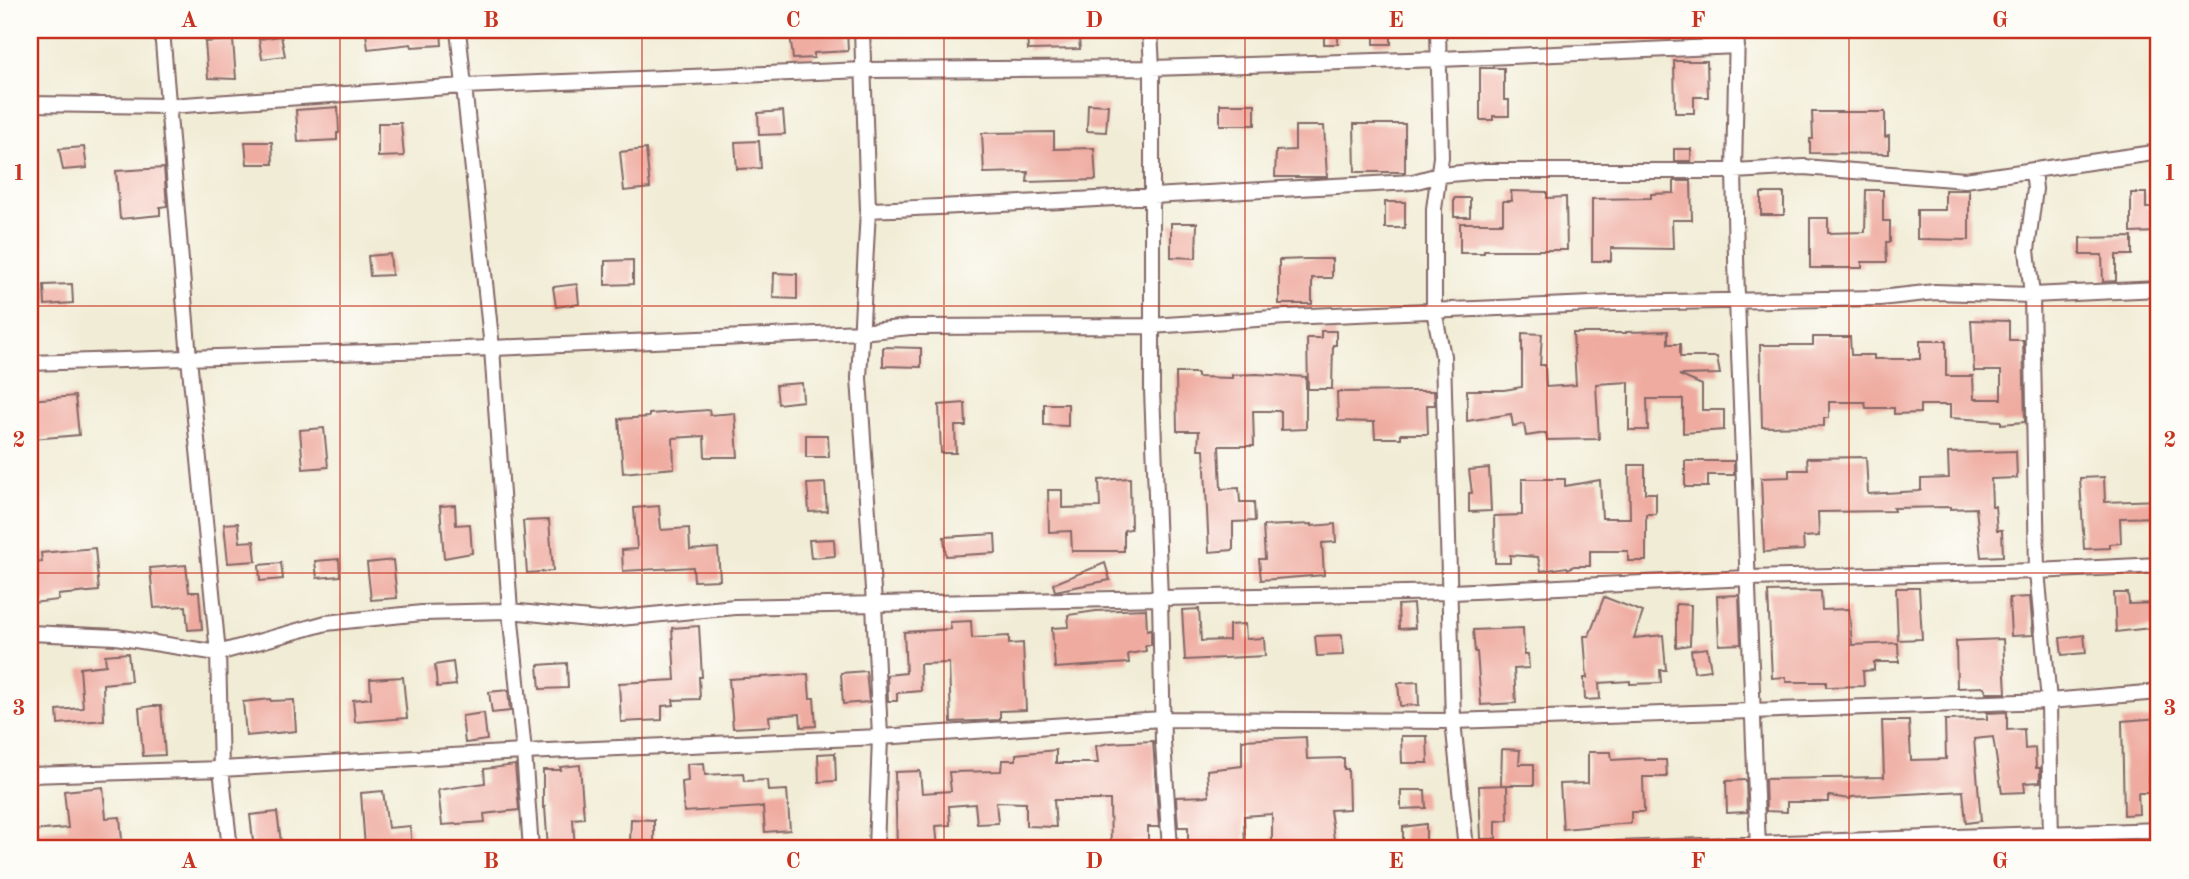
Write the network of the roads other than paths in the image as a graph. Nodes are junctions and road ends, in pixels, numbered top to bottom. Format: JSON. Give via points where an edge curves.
{"nodes":[{"id":1,"x":162,"y":30,"type":"edge"},
{"id":2,"x":458,"y":30,"type":"edge"},
{"id":3,"x":862,"y":30,"type":"edge"},
{"id":4,"x":1150,"y":30,"type":"edge"},
{"id":5,"x":1438,"y":30,"type":"edge"},
{"id":6,"x":1737,"y":30,"type":"edge"},
{"id":7,"x":1737,"y":46,"type":"junction"},
{"id":8,"x":1440,"y":59,"type":"junction"},
{"id":9,"x":1152,"y":68,"type":"junction"},
{"id":10,"x":864,"y":70,"type":"junction"},
{"id":11,"x":464,"y":86,"type":"junction"},
{"id":12,"x":30,"y":104,"type":"edge"},
{"id":13,"x":169,"y":106,"type":"junction"},
{"id":14,"x":2159,"y":155,"type":"edge"},
{"id":15,"x":2034,"y":170,"type":"junction"},
{"id":16,"x":1734,"y":172,"type":"junction"},
{"id":17,"x":1438,"y":175,"type":"junction"},
{"id":18,"x":1151,"y":195,"type":"junction"},
{"id":19,"x":868,"y":210,"type":"junction"},
{"id":20,"x":2159,"y":289,"type":"edge"},
{"id":21,"x":2032,"y":295,"type":"junction"},
{"id":22,"x":1737,"y":300,"type":"junction"},
{"id":23,"x":1434,"y":311,"type":"junction"},
{"id":24,"x":1151,"y":326,"type":"junction"},
{"id":25,"x":861,"y":332,"type":"junction"},
{"id":26,"x":492,"y":348,"type":"junction"},
{"id":27,"x":189,"y":358,"type":"junction"},
{"id":28,"x":30,"y":363,"type":"edge"},
{"id":29,"x":2159,"y":565,"type":"edge"},
{"id":30,"x":2037,"y":570,"type":"junction"},
{"id":31,"x":1749,"y":578,"type":"junction"},
{"id":32,"x":1451,"y":592,"type":"junction"},
{"id":33,"x":1160,"y":599,"type":"junction"},
{"id":34,"x":874,"y":604,"type":"junction"},
{"id":35,"x":510,"y":611,"type":"junction"},
{"id":36,"x":30,"y":633,"type":"edge"},
{"id":37,"x":218,"y":653,"type":"junction"},
{"id":38,"x":2159,"y":692,"type":"edge"},
{"id":39,"x":2049,"y":701,"type":"junction"},
{"id":40,"x":1752,"y":709,"type":"junction"},
{"id":41,"x":1162,"y":719,"type":"junction"},
{"id":42,"x":1454,"y":721,"type":"junction"},
{"id":43,"x":880,"y":737,"type":"junction"},
{"id":44,"x":524,"y":752,"type":"junction"},
{"id":45,"x":221,"y":769,"type":"junction"},
{"id":46,"x":30,"y":775,"type":"edge"},
{"id":47,"x":2159,"y":830,"type":"edge"},
{"id":48,"x":2050,"y":832,"type":"junction"},
{"id":49,"x":1758,"y":847,"type":"edge"},
{"id":50,"x":230,"y":849,"type":"edge"},
{"id":51,"x":531,"y":849,"type":"edge"},
{"id":52,"x":876,"y":849,"type":"edge"},
{"id":53,"x":1170,"y":849,"type":"edge"},
{"id":54,"x":1466,"y":849,"type":"edge"},
{"id":55,"x":1616,"y":849,"type":"edge"},
{"id":56,"x":2051,"y":849,"type":"edge"}],
"edges":[{"from":1,"to":13,"type":"street"},
{"from":2,"to":11,"type":"street"},
{"from":3,"to":10,"type":"street"},
{"from":4,"to":9,"type":"street"},
{"from":5,"to":8,"type":"street"},
{"from":6,"to":7,"type":"street"},
{"from":7,"to":8,"type":"street"},
{"from":7,"to":16,"type":"street"},
{"from":8,"to":9,"type":"street"},
{"from":8,"to":17,"type":"street"},
{"from":9,"to":10,"type":"street"},
{"from":9,"to":18,"type":"street"},
{"from":10,"to":11,"type":"street"},
{"from":10,"to":19,"type":"street"},
{"from":11,"to":13,"type":"street"},
{"from":11,"to":26,"type":"street"},
{"from":12,"to":13,"type":"street"},
{"from":13,"to":27,"type":"street"},
{"from":14,"to":15,"type":"street"},
{"from":15,"to":16,"type":"street","via":[[1965,180],[1804,167]]},
{"from":15,"to":21,"type":"street","via":[[2027,250]]},
{"from":16,"to":17,"type":"street","via":[[1482,171]]},
{"from":16,"to":22,"type":"street"},
{"from":17,"to":18,"type":"street","via":[[1413,182]]},
{"from":17,"to":23,"type":"street"},
{"from":18,"to":19,"type":"street"},
{"from":18,"to":24,"type":"street"},
{"from":19,"to":25,"type":"street"},
{"from":20,"to":21,"type":"street"},
{"from":21,"to":22,"type":"street","via":[[1936,292],[1880,298]]},
{"from":21,"to":30,"type":"street"},
{"from":22,"to":23,"type":"street"},
{"from":22,"to":31,"type":"street"},
{"from":23,"to":24,"type":"street"},
{"from":23,"to":32,"type":"street","via":[[1443,356]]},
{"from":24,"to":25,"type":"street","via":[[910,327]]},
{"from":24,"to":33,"type":"street"},
{"from":25,"to":26,"type":"street"},
{"from":25,"to":34,"type":"street","via":[[859,378]]},
{"from":26,"to":27,"type":"street"},
{"from":26,"to":35,"type":"street"},
{"from":27,"to":28,"type":"street"},
{"from":27,"to":37,"type":"street"},
{"from":29,"to":30,"type":"street"},
{"from":30,"to":31,"type":"street"},
{"from":30,"to":39,"type":"street"},
{"from":31,"to":32,"type":"street"},
{"from":31,"to":40,"type":"street"},
{"from":32,"to":33,"type":"street"},
{"from":32,"to":42,"type":"street"},
{"from":33,"to":34,"type":"street"},
{"from":33,"to":41,"type":"street"},
{"from":34,"to":35,"type":"street","via":[[735,607],[599,620]]},
{"from":34,"to":43,"type":"street"},
{"from":35,"to":37,"type":"street","via":[[422,613],[326,623]]},
{"from":35,"to":44,"type":"street"},
{"from":36,"to":37,"type":"street","via":[[117,637]]},
{"from":37,"to":45,"type":"street"},
{"from":38,"to":39,"type":"street"},
{"from":39,"to":40,"type":"street"},
{"from":39,"to":48,"type":"street"},
{"from":40,"to":42,"type":"street"},
{"from":40,"to":49,"type":"street"},
{"from":41,"to":42,"type":"street"},
{"from":41,"to":43,"type":"street"},
{"from":41,"to":53,"type":"street"},
{"from":42,"to":54,"type":"street"},
{"from":43,"to":44,"type":"street"},
{"from":43,"to":52,"type":"street"},
{"from":44,"to":45,"type":"street"},
{"from":44,"to":51,"type":"street"},
{"from":45,"to":46,"type":"street"},
{"from":45,"to":50,"type":"street"},
{"from":47,"to":48,"type":"street"},
{"from":48,"to":49,"type":"street"},
{"from":48,"to":56,"type":"street"},
{"from":49,"to":55,"type":"street"}]}
